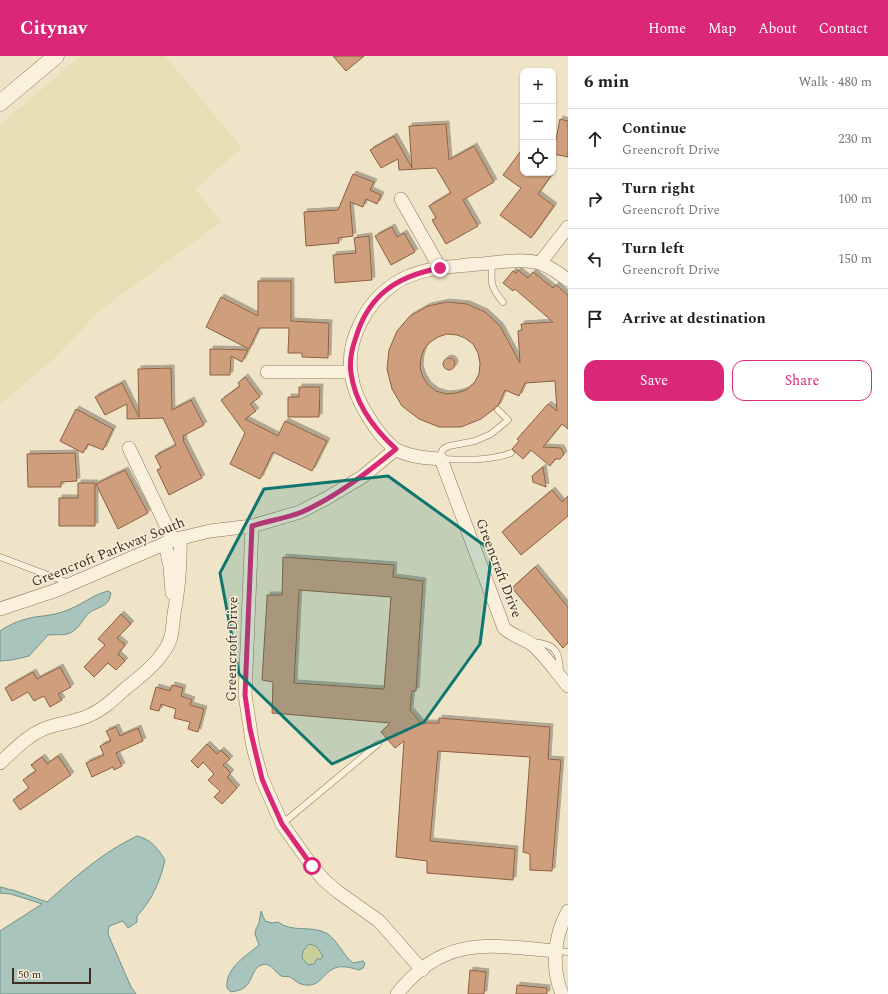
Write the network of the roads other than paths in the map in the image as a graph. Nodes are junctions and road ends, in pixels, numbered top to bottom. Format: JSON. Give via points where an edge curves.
{"nodes":[{"id":1,"x":56,"y":56,"type":"edge"},
{"id":2,"x":0,"y":103,"type":"edge"},
{"id":3,"x":401,"y":199,"type":"dead end"},
{"id":4,"x":568,"y":227,"type":"edge"},
{"id":5,"x":492,"y":263,"type":"junction"},
{"id":6,"x":540,"y":263,"type":"junction"},
{"id":7,"x":440,"y":268,"type":"junction"},
{"id":8,"x":568,"y":280,"type":"edge"},
{"id":9,"x":503,"y":302,"type":"dead end"},
{"id":10,"x":267,"y":372,"type":"dead end"},
{"id":11,"x":351,"y":372,"type":"junction"},
{"id":12,"x":498,"y":410,"type":"dead end"},
{"id":13,"x":129,"y":448,"type":"dead end"},
{"id":14,"x":396,"y":449,"type":"junction"},
{"id":15,"x":511,"y":453,"type":"dead end"},
{"id":16,"x":441,"y":460,"type":"junction"},
{"id":17,"x":252,"y":526,"type":"junction"},
{"id":18,"x":173,"y":541,"type":"junction"},
{"id":19,"x":0,"y":557,"type":"edge"},
{"id":20,"x":72,"y":584,"type":"junction"},
{"id":21,"x":0,"y":609,"type":"edge"},
{"id":22,"x":564,"y":682,"type":"edge"},
{"id":23,"x":378,"y":744,"type":"dead end"},
{"id":24,"x":0,"y":763,"type":"edge"},
{"id":25,"x":282,"y":824,"type":"junction"},
{"id":26,"x":568,"y":911,"type":"edge"},
{"id":27,"x":562,"y":951,"type":"edge"},
{"id":28,"x":422,"y":970,"type":"junction"},
{"id":29,"x":397,"y":994,"type":"edge"},
{"id":30,"x":562,"y":994,"type":"edge"}],
"edges":[{"from":1,"to":2,"type":"street"},
{"from":3,"to":7,"type":"street"},
{"from":4,"to":6,"type":"street"},
{"from":5,"to":6,"type":"street"},
{"from":5,"to":7,"type":"street"},
{"from":5,"to":9,"type":"lane","via":[[492,287]]},
{"from":6,"to":8,"type":"street"},
{"from":7,"to":11,"type":"street","via":[[406,277],[373,303],[358,331],[353,347]]},
{"from":10,"to":11,"type":"street"},
{"from":11,"to":14,"type":"street","via":[[358,399],[365,412],[383,437]]},
{"from":12,"to":16,"type":"lane","via":[[508,420],[491,434],[443,449]]},
{"from":13,"to":18,"type":"street"},
{"from":14,"to":16,"type":"street","via":[[418,457]]},
{"from":14,"to":17,"type":"street","via":[[362,477],[319,503],[300,512]]},
{"from":15,"to":16,"type":"lane","via":[[486,458]]},
{"from":16,"to":22,"type":"street","name":"Greencraft Drive","via":[[504,628],[510,634],[533,645]]},
{"from":17,"to":18,"type":"street","name":"Greencroft Parkway South","via":[[210,531]]},
{"from":17,"to":25,"type":"street","name":"Greencroft Drive","via":[[245,695],[252,741],[262,779]]},
{"from":18,"to":20,"type":"street","name":"Greencroft Parkway South"},
{"from":18,"to":24,"type":"street","via":[[181,563],[180,581],[173,630],[162,655],[146,672],[90,716],[38,732],[22,742]]},
{"from":19,"to":20,"type":"lane"},
{"from":20,"to":21,"type":"street","name":"Greencroft Parkway South"},
{"from":23,"to":25,"type":"lane"},
{"from":25,"to":28,"type":"street","name":"Greencroft Drive","via":[[324,880],[379,921]]},
{"from":26,"to":27,"type":"street","via":[[561,925]]},
{"from":27,"to":28,"type":"street","via":[[475,946],[448,953]]},
{"from":27,"to":30,"type":"street","via":[[556,970]]},
{"from":28,"to":29,"type":"street"}]}
